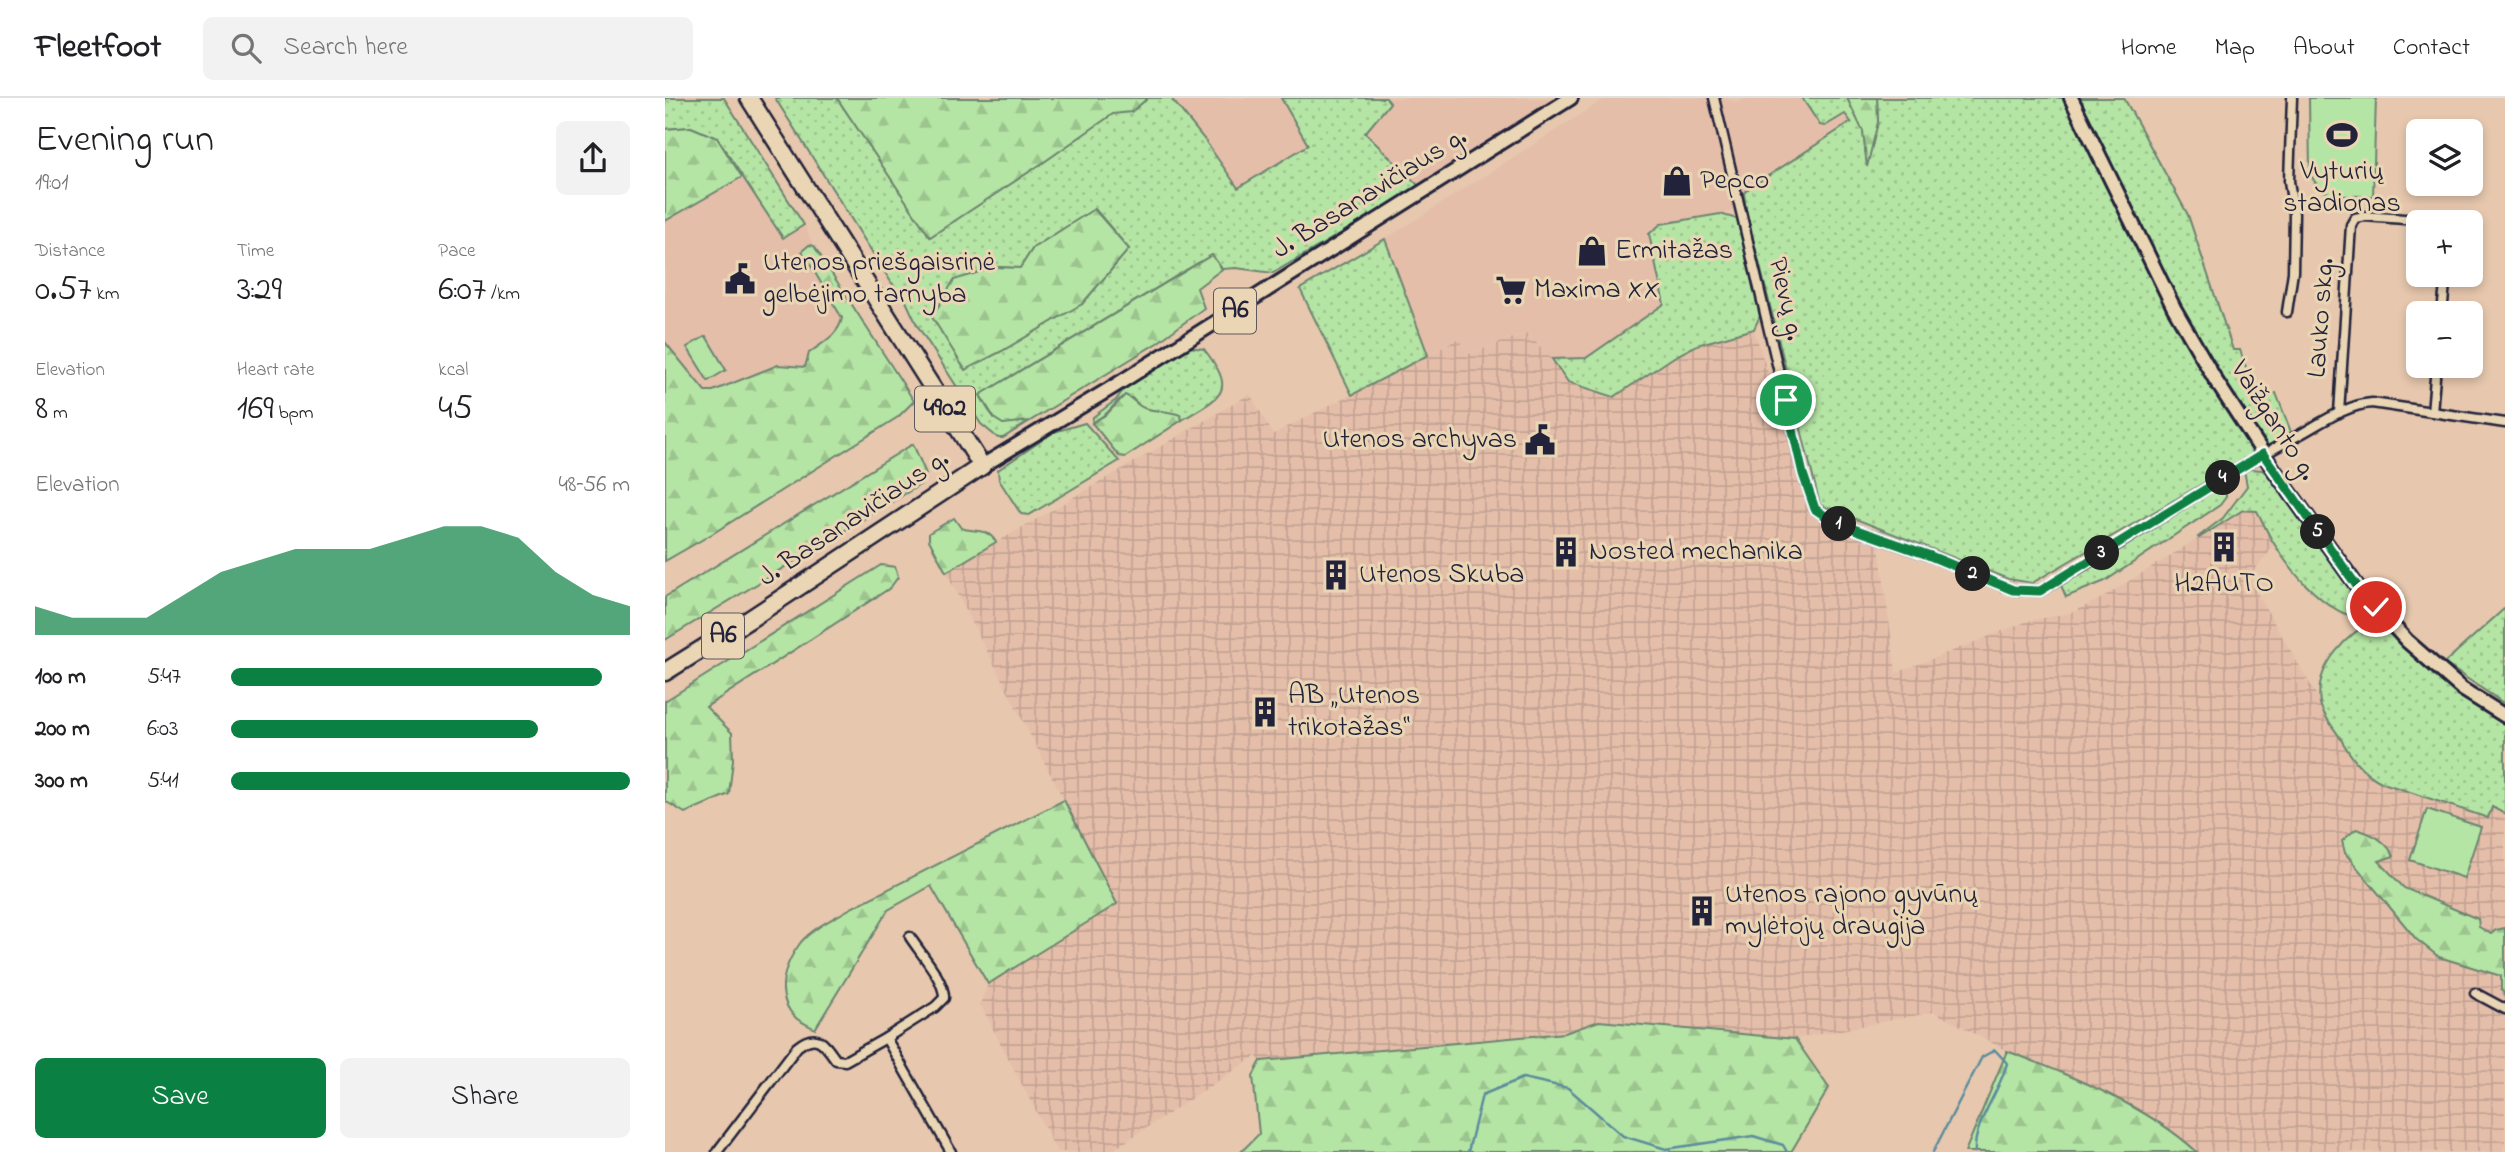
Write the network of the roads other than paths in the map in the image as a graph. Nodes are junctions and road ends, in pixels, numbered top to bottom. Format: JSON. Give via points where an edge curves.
{"nodes":[{"id":1,"x":749,"y":98,"type":"edge"},
{"id":2,"x":1571,"y":98,"type":"edge"},
{"id":3,"x":1714,"y":98,"type":"edge"},
{"id":4,"x":2071,"y":98,"type":"edge"},
{"id":5,"x":2292,"y":98,"type":"edge"},
{"id":6,"x":2406,"y":219,"type":"edge"},
{"id":7,"x":2287,"y":312,"type":"dead end"},
{"id":8,"x":2435,"y":378,"type":"edge"},
{"id":9,"x":2432,"y":412,"type":"junction"},
{"id":10,"x":2339,"y":413,"type":"junction"},
{"id":11,"x":2505,"y":423,"type":"edge"},
{"id":12,"x":2263,"y":454,"type":"junction"},
{"id":13,"x":982,"y":466,"type":"junction"},
{"id":14,"x":665,"y":672,"type":"edge"},
{"id":15,"x":2505,"y":716,"type":"edge"},
{"id":16,"x":910,"y":937,"type":"dead end"},
{"id":17,"x":2475,"y":993,"type":"dead end"},
{"id":18,"x":2505,"y":1009,"type":"edge"},
{"id":19,"x":886,"y":1038,"type":"junction"},
{"id":20,"x":717,"y":1152,"type":"edge"},
{"id":21,"x":951,"y":1152,"type":"edge"}],
"edges":[{"from":1,"to":13,"type":"highway","number":"4902"},
{"from":2,"to":13,"type":"main road","name":"J. Basanavičiaus g.","number":"A6"},
{"from":3,"to":12,"type":"street","name":"Pievų g.","via":[[1803,474],[1815,509],[1834,522],[2013,590],[2040,591]]},
{"from":4,"to":12,"type":"main road","name":"Vaižganto g.","via":[[2175,308]]},
{"from":5,"to":7,"type":"street","via":[[2293,272]]},
{"from":6,"to":10,"type":"street","name":"Lauko skg.","via":[[2365,216],[2355,218],[2351,225]]},
{"from":8,"to":9,"type":"street"},
{"from":9,"to":10,"type":"street","name":"Pievų g.","via":[[2372,403]]},
{"from":9,"to":11,"type":"street","name":"Pievų g."},
{"from":10,"to":12,"type":"street","name":"Pievų g."},
{"from":12,"to":15,"type":"main road","name":"Vaižganto g.","via":[[2376,607],[2462,689]]},
{"from":13,"to":14,"type":"highway","name":"J. Basanavičiaus g.","number":"A6"},
{"from":16,"to":19,"type":"street","via":[[941,982],[944,998]]},
{"from":17,"to":18,"type":"street"},
{"from":19,"to":20,"type":"street","via":[[845,1061],[836,1060],[823,1042],[806,1039]]},
{"from":19,"to":21,"type":"street"}]}
